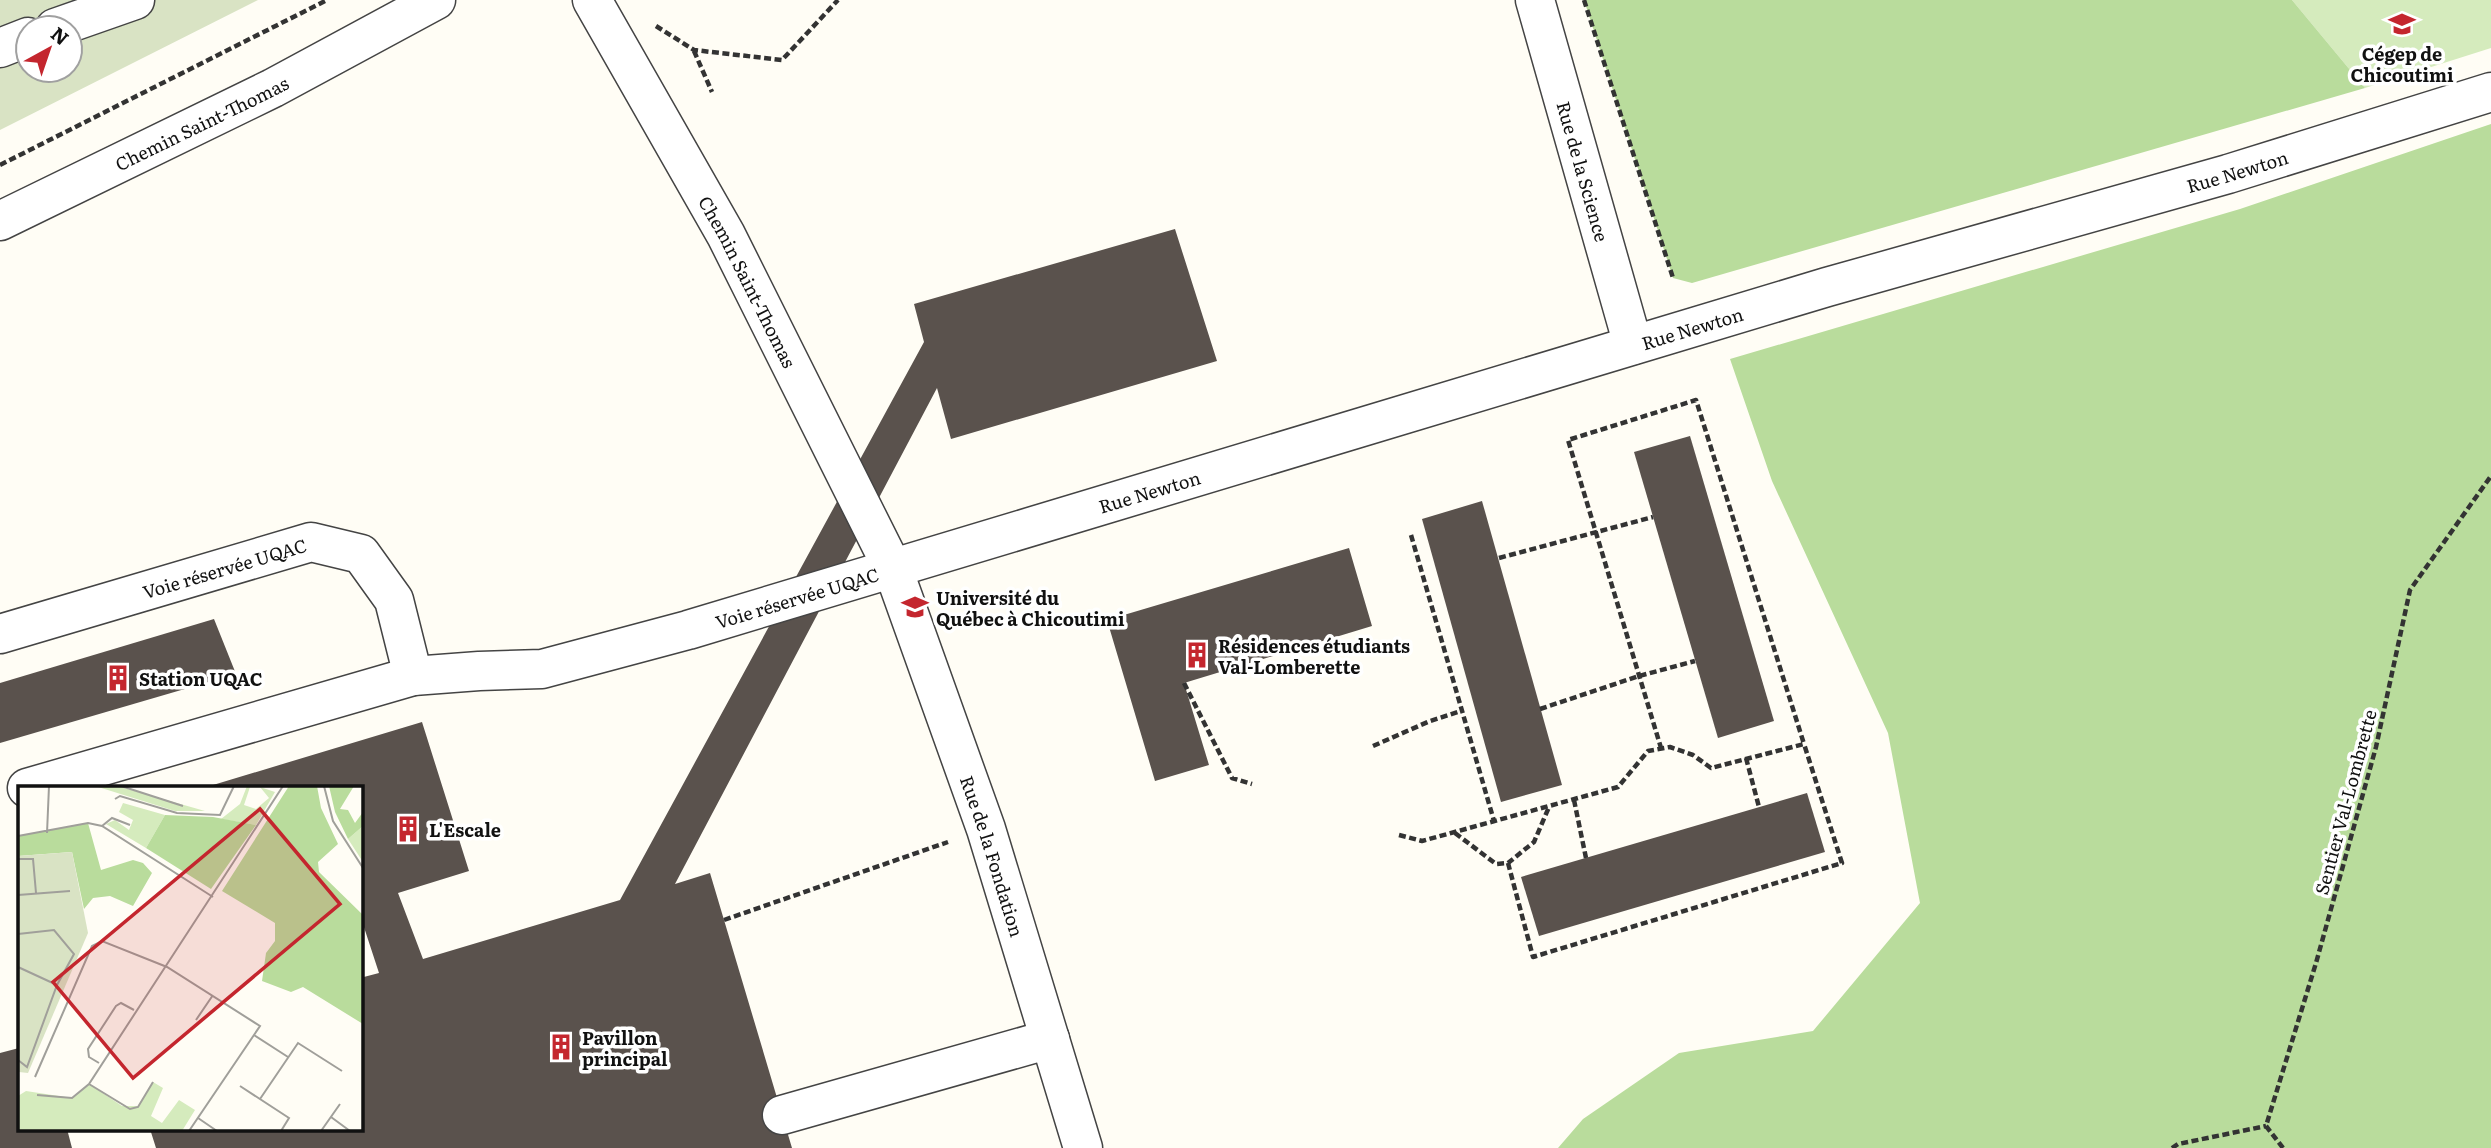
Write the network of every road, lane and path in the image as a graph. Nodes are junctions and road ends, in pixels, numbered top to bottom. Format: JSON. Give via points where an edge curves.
{"nodes":[{"id":1,"x":135,"y":0,"type":"edge"},
{"id":2,"x":327,"y":0,"type":"edge"},
{"id":3,"x":436,"y":0,"type":"edge"},
{"id":4,"x":592,"y":0,"type":"edge"},
{"id":5,"x":838,"y":0,"type":"edge"},
{"id":6,"x":1535,"y":0,"type":"edge"},
{"id":7,"x":1584,"y":0,"type":"edge"},
{"id":8,"x":84,"y":18,"type":"edge"},
{"id":9,"x":648,"y":21,"type":"dead end"},
{"id":10,"x":694,"y":50,"type":"junction"},
{"id":11,"x":712,"y":92,"type":"dead end"},
{"id":12,"x":2491,"y":92,"type":"edge"},
{"id":13,"x":0,"y":165,"type":"edge"},
{"id":14,"x":0,"y":221,"type":"edge"},
{"id":15,"x":1673,"y":278,"type":"dead end"},
{"id":16,"x":1633,"y":345,"type":"junction"},
{"id":17,"x":2491,"y":476,"type":"edge"},
{"id":18,"x":1653,"y":517,"type":"dead end"},
{"id":19,"x":1596,"y":532,"type":"junction"},
{"id":20,"x":1411,"y":536,"type":"dead end"},
{"id":21,"x":1499,"y":558,"type":"dead end"},
{"id":22,"x":893,"y":569,"type":"junction"},
{"id":23,"x":0,"y":634,"type":"edge"},
{"id":24,"x":1695,"y":661,"type":"dead end"},
{"id":25,"x":413,"y":676,"type":"junction"},
{"id":26,"x":1639,"y":676,"type":"junction"},
{"id":27,"x":1184,"y":682,"type":"dead end"},
{"id":28,"x":1540,"y":709,"type":"dead end"},
{"id":29,"x":1461,"y":711,"type":"junction"},
{"id":30,"x":1804,"y":744,"type":"junction"},
{"id":31,"x":1373,"y":746,"type":"dead end"},
{"id":32,"x":1661,"y":748,"type":"junction"},
{"id":33,"x":1746,"y":758,"type":"junction"},
{"id":34,"x":1252,"y":784,"type":"dead end"},
{"id":35,"x":34,"y":786,"type":"edge"},
{"id":36,"x":18,"y":790,"type":"edge"},
{"id":37,"x":0,"y":795,"type":"edge"},
{"id":38,"x":1574,"y":800,"type":"junction"},
{"id":39,"x":1549,"y":806,"type":"junction"},
{"id":40,"x":1759,"y":807,"type":"dead end"},
{"id":41,"x":1494,"y":821,"type":"junction"},
{"id":42,"x":986,"y":829,"type":"junction"},
{"id":43,"x":1454,"y":832,"type":"junction"},
{"id":44,"x":1399,"y":835,"type":"dead end"},
{"id":45,"x":1586,"y":858,"type":"dead end"},
{"id":46,"x":1508,"y":863,"type":"junction"},
{"id":47,"x":724,"y":920,"type":"dead end"},
{"id":48,"x":1050,"y":1039,"type":"junction"},
{"id":49,"x":782,"y":1115,"type":"dead end"},
{"id":50,"x":2266,"y":1126,"type":"junction"},
{"id":51,"x":1083,"y":1148,"type":"edge"},
{"id":52,"x":2172,"y":1148,"type":"edge"},
{"id":53,"x":2284,"y":1148,"type":"edge"}],
"edges":[{"from":1,"to":8,"type":"street"},
{"from":2,"to":13,"type":"path"},
{"from":3,"to":14,"type":"street","name":"Chemin Saint-Thomas","via":[[273,88]]},
{"from":4,"to":22,"type":"street","name":"Chemin Saint-Thomas","via":[[726,235]]},
{"from":5,"to":10,"type":"path","via":[[782,60]]},
{"from":6,"to":16,"type":"street","name":"Rue de la Science"},
{"from":7,"to":15,"type":"path"},
{"from":9,"to":10,"type":"path"},
{"from":10,"to":11,"type":"path"},
{"from":12,"to":16,"type":"street","name":"Rue Newton","via":[[2228,174]]},
{"from":16,"to":22,"type":"street","name":"Rue Newton"},
{"from":17,"to":50,"type":"path","name":"Sentier Val-Lombrette","via":[[2410,590],[2376,747]]},
{"from":18,"to":19,"type":"path"},
{"from":19,"to":21,"type":"path"},
{"from":19,"to":26,"type":"path"},
{"from":19,"to":30,"type":"path","via":[[1568,440],[1696,400]]},
{"from":20,"to":29,"type":"path"},
{"from":22,"to":25,"type":"street","name":"Voie réservée UQAC","via":[[542,669]]},
{"from":22,"to":42,"type":"street","name":"Rue de la Fondation"},
{"from":23,"to":25,"type":"street","name":"Voie réservée UQAC","via":[[311,541],[361,554],[394,600]]},
{"from":24,"to":26,"type":"path"},
{"from":25,"to":35,"type":"street","name":"Voie réservée UQAC"},
{"from":26,"to":28,"type":"path"},
{"from":26,"to":32,"type":"path"},
{"from":27,"to":34,"type":"path","via":[[1232,778]]},
{"from":29,"to":31,"type":"path"},
{"from":29,"to":41,"type":"path"},
{"from":30,"to":33,"type":"path"},
{"from":30,"to":46,"type":"path","via":[[1842,863],[1533,957]]},
{"from":32,"to":33,"type":"path","via":[[1693,755],[1710,768]]},
{"from":32,"to":38,"type":"path","via":[[1648,751],[1618,788]]},
{"from":33,"to":40,"type":"path"},
{"from":36,"to":37,"type":"street"},
{"from":38,"to":39,"type":"path"},
{"from":38,"to":45,"type":"path"},
{"from":39,"to":41,"type":"path"},
{"from":39,"to":46,"type":"path","via":[[1534,842]]},
{"from":41,"to":43,"type":"path"},
{"from":42,"to":47,"type":"path"},
{"from":42,"to":48,"type":"street","name":"Rue de la Fondation"},
{"from":43,"to":44,"type":"path","via":[[1422,841]]},
{"from":43,"to":46,"type":"path","via":[[1496,863]]},
{"from":48,"to":49,"type":"street"},
{"from":48,"to":51,"type":"street","name":"Rue de la Fondation"},
{"from":50,"to":52,"type":"path"},
{"from":50,"to":53,"type":"path"}]}
